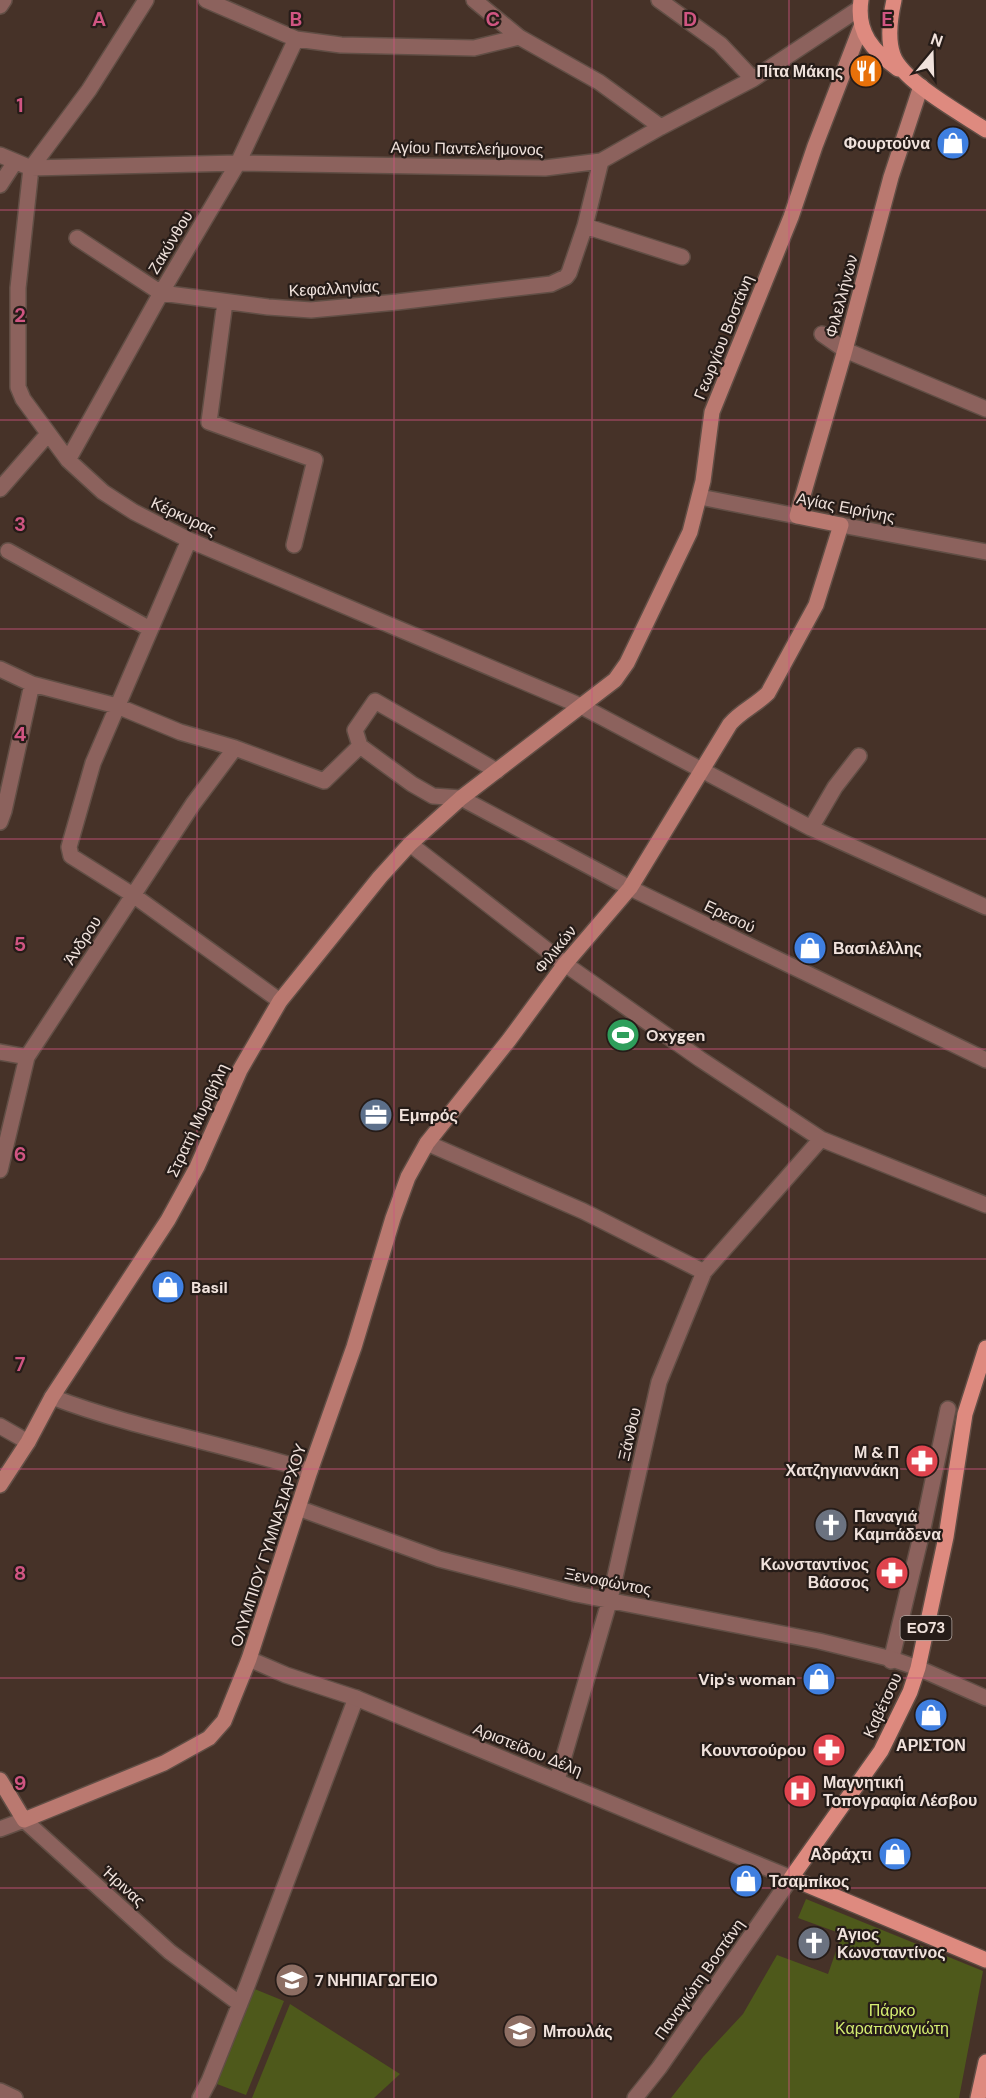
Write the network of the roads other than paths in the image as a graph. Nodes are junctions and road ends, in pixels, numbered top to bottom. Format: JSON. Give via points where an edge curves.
{"nodes":[{"id":1,"x":4,"y":0,"type":"edge"},
{"id":2,"x":146,"y":0,"type":"edge"},
{"id":3,"x":206,"y":0,"type":"edge"},
{"id":4,"x":474,"y":0,"type":"edge"},
{"id":5,"x":659,"y":0,"type":"edge"},
{"id":6,"x":894,"y":0,"type":"edge"},
{"id":7,"x":860,"y":4,"type":"edge"},
{"id":8,"x":0,"y":6,"type":"edge"},
{"id":9,"x":861,"y":27,"type":"junction"},
{"id":10,"x":519,"y":37,"type":"junction"},
{"id":11,"x":296,"y":39,"type":"junction"},
{"id":12,"x":906,"y":75,"type":"junction"},
{"id":13,"x":753,"y":79,"type":"junction"},
{"id":14,"x":921,"y":86,"type":"junction"},
{"id":15,"x":661,"y":127,"type":"junction"},
{"id":16,"x":986,"y":130,"type":"edge"},
{"id":17,"x":0,"y":155,"type":"edge"},
{"id":18,"x":602,"y":161,"type":"junction"},
{"id":19,"x":15,"y":162,"type":"junction"},
{"id":20,"x":238,"y":163,"type":"junction"},
{"id":21,"x":31,"y":168,"type":"junction"},
{"id":22,"x":0,"y":185,"type":"edge"},
{"id":23,"x":585,"y":226,"type":"junction"},
{"id":24,"x":77,"y":238,"type":"dead end"},
{"id":25,"x":682,"y":257,"type":"dead end"},
{"id":26,"x":161,"y":293,"type":"junction"},
{"id":27,"x":225,"y":302,"type":"junction"},
{"id":28,"x":822,"y":334,"type":"dead end"},
{"id":29,"x":845,"y":350,"type":"junction"},
{"id":30,"x":986,"y":409,"type":"edge"},
{"id":31,"x":48,"y":434,"type":"junction"},
{"id":32,"x":68,"y":460,"type":"junction"},
{"id":33,"x":0,"y":489,"type":"edge"},
{"id":34,"x":699,"y":497,"type":"junction"},
{"id":35,"x":797,"y":516,"type":"junction"},
{"id":36,"x":841,"y":525,"type":"junction"},
{"id":37,"x":189,"y":540,"type":"junction"},
{"id":38,"x":294,"y":545,"type":"dead end"},
{"id":39,"x":8,"y":551,"type":"dead end"},
{"id":40,"x":986,"y":552,"type":"edge"},
{"id":41,"x":150,"y":629,"type":"junction"},
{"id":42,"x":0,"y":669,"type":"edge"},
{"id":43,"x":32,"y":684,"type":"junction"},
{"id":44,"x":117,"y":706,"type":"junction"},
{"id":45,"x":581,"y":706,"type":"junction"},
{"id":46,"x":360,"y":746,"type":"junction"},
{"id":47,"x":235,"y":747,"type":"junction"},
{"id":48,"x":859,"y":756,"type":"dead end"},
{"id":49,"x":497,"y":771,"type":"junction"},
{"id":50,"x":700,"y":771,"type":"junction"},
{"id":51,"x":461,"y":798,"type":"junction"},
{"id":52,"x":0,"y":822,"type":"edge"},
{"id":53,"x":811,"y":828,"type":"junction"},
{"id":54,"x":410,"y":844,"type":"junction"},
{"id":55,"x":630,"y":888,"type":"junction"},
{"id":56,"x":133,"y":895,"type":"junction"},
{"id":57,"x":986,"y":907,"type":"edge"},
{"id":58,"x":565,"y":964,"type":"junction"},
{"id":59,"x":280,"y":1001,"type":"junction"},
{"id":60,"x":0,"y":1052,"type":"edge"},
{"id":61,"x":27,"y":1057,"type":"junction"},
{"id":62,"x":986,"y":1060,"type":"edge"},
{"id":63,"x":821,"y":1139,"type":"junction"},
{"id":64,"x":427,"y":1143,"type":"junction"},
{"id":65,"x":0,"y":1170,"type":"edge"},
{"id":66,"x":986,"y":1205,"type":"edge"},
{"id":67,"x":704,"y":1272,"type":"junction"},
{"id":68,"x":986,"y":1348,"type":"edge"},
{"id":69,"x":52,"y":1397,"type":"junction"},
{"id":70,"x":948,"y":1409,"type":"dead end"},
{"id":71,"x":0,"y":1426,"type":"edge"},
{"id":72,"x":28,"y":1442,"type":"junction"},
{"id":73,"x":310,"y":1471,"type":"junction"},
{"id":74,"x":0,"y":1485,"type":"edge"},
{"id":75,"x":298,"y":1508,"type":"junction"},
{"id":76,"x":610,"y":1599,"type":"junction"},
{"id":77,"x":249,"y":1659,"type":"junction"},
{"id":78,"x":891,"y":1660,"type":"junction"},
{"id":79,"x":918,"y":1668,"type":"junction"},
{"id":80,"x":356,"y":1698,"type":"junction"},
{"id":81,"x":986,"y":1698,"type":"edge"},
{"id":82,"x":0,"y":1780,"type":"edge"},
{"id":83,"x":557,"y":1780,"type":"junction"},
{"id":84,"x":24,"y":1820,"type":"junction"},
{"id":85,"x":0,"y":1829,"type":"edge"},
{"id":86,"x":791,"y":1878,"type":"junction"},
{"id":87,"x":986,"y":1960,"type":"edge"},
{"id":88,"x":240,"y":2004,"type":"junction"},
{"id":89,"x":986,"y":2062,"type":"edge"},
{"id":90,"x":0,"y":2091,"type":"edge"},
{"id":91,"x":15,"y":2098,"type":"edge"},
{"id":92,"x":200,"y":2098,"type":"edge"},
{"id":93,"x":635,"y":2098,"type":"edge"},
{"id":94,"x":978,"y":2098,"type":"edge"}],
"edges":[{"from":1,"to":8,"type":"street"},
{"from":2,"to":21,"type":"street","via":[[89,90]]},
{"from":3,"to":11,"type":"street"},
{"from":4,"to":10,"type":"street"},
{"from":5,"to":13,"type":"street","via":[[720,44]]},
{"from":6,"to":12,"type":"main road","via":[[890,25],[893,56]]},
{"from":7,"to":9,"type":"main road"},
{"from":7,"to":13,"type":"street","name":"Αγίου Παντελεήμονος"},
{"from":9,"to":12,"type":"main road","via":[[874,49]]},
{"from":9,"to":34,"type":"main road","name":"Γεωργίου Βοστάνη","via":[[791,217],[712,412]]},
{"from":10,"to":11,"type":"street","via":[[474,48],[340,45]]},
{"from":10,"to":15,"type":"street","via":[[598,82]]},
{"from":11,"to":20,"type":"street","name":"Ζακύνθου"},
{"from":12,"to":14,"type":"main road"},
{"from":13,"to":15,"type":"street","name":"Αγίου Παντελεήμονος"},
{"from":14,"to":16,"type":"main road"},
{"from":14,"to":29,"type":"main road","name":"Φιλελλήνων","via":[[891,177]]},
{"from":15,"to":18,"type":"street","name":"Αγίου Παντελεήμονος"},
{"from":17,"to":19,"type":"street"},
{"from":18,"to":20,"type":"street","name":"Αγίου Παντελεήμονος","via":[[545,168]]},
{"from":18,"to":23,"type":"street"},
{"from":19,"to":21,"type":"street"},
{"from":19,"to":22,"type":"street"},
{"from":20,"to":21,"type":"street","name":"Αγίου Παντελεήμονος"},
{"from":20,"to":26,"type":"street","name":"Ζακύνθου"},
{"from":21,"to":31,"type":"street","name":"Κέρκυρας","via":[[18,288],[18,387]]},
{"from":23,"to":25,"type":"street"},
{"from":23,"to":27,"type":"street","name":"Κεφαλληνίας","via":[[569,273],[562,280],[542,285],[321,309]]},
{"from":24,"to":26,"type":"street","name":"Κεφαλληνίας"},
{"from":26,"to":27,"type":"street","name":"Κεφαλληνίας"},
{"from":26,"to":32,"type":"street","name":"Ζακύνθου"},
{"from":27,"to":38,"type":"street","via":[[209,422],[315,460]]},
{"from":28,"to":29,"type":"street"},
{"from":29,"to":30,"type":"street"},
{"from":29,"to":35,"type":"main road","name":"Φιλελλήνων"},
{"from":31,"to":32,"type":"street","name":"Κέρκυρας"},
{"from":31,"to":33,"type":"street"},
{"from":32,"to":37,"type":"street","name":"Κέρκυρας","via":[[103,492]]},
{"from":34,"to":35,"type":"street","name":"Αγίας Ειρήνης"},
{"from":34,"to":45,"type":"main road","name":"Γεωργίου Βοστάνη","via":[[690,532],[627,663],[615,680]]},
{"from":35,"to":36,"type":"main road","name":"Αγίας Ειρήνης"},
{"from":36,"to":40,"type":"street","name":"Αγίας Ειρήνης"},
{"from":36,"to":50,"type":"main road","via":[[816,605],[768,693],[734,719]]},
{"from":37,"to":41,"type":"street"},
{"from":37,"to":45,"type":"street","name":"Κέρκυρας"},
{"from":39,"to":41,"type":"street"},
{"from":41,"to":44,"type":"street"},
{"from":42,"to":43,"type":"street"},
{"from":43,"to":44,"type":"street"},
{"from":43,"to":52,"type":"street"},
{"from":44,"to":47,"type":"street","via":[[180,732]]},
{"from":44,"to":56,"type":"street","via":[[93,763],[69,847],[77,861]]},
{"from":45,"to":49,"type":"main road","name":"Γεωργίου Βοστάνη"},
{"from":45,"to":50,"type":"street","name":"Κέρκυρας"},
{"from":46,"to":47,"type":"street","via":[[324,781]]},
{"from":46,"to":49,"type":"street","via":[[356,730],[375,701]]},
{"from":46,"to":51,"type":"street","via":[[433,796]]},
{"from":47,"to":56,"type":"street","name":"Άνδρου","via":[[192,804]]},
{"from":48,"to":53,"type":"street"},
{"from":49,"to":51,"type":"main road","name":"Γεωργίου Βοστάνη"},
{"from":50,"to":53,"type":"street","name":"Κέρκυρας"},
{"from":50,"to":55,"type":"main road","name":"Φιλικών"},
{"from":51,"to":54,"type":"main road","name":"Στρατή Μυριβήλη"},
{"from":51,"to":55,"type":"street","name":"Ερεσού"},
{"from":53,"to":57,"type":"street","name":"Κέρκυρας"},
{"from":54,"to":58,"type":"street"},
{"from":54,"to":59,"type":"main road","name":"Στρατή Μυριβήλη"},
{"from":55,"to":58,"type":"main road","name":"Φιλικών"},
{"from":55,"to":62,"type":"street","name":"Ερεσού"},
{"from":56,"to":59,"type":"street"},
{"from":56,"to":61,"type":"street","name":"Άνδρου"},
{"from":58,"to":63,"type":"street"},
{"from":58,"to":64,"type":"main road","name":"Φιλικών"},
{"from":59,"to":69,"type":"main road","name":"Στρατή Μυριβήλη","via":[[240,1070],[197,1167],[168,1220]]},
{"from":60,"to":61,"type":"street"},
{"from":61,"to":65,"type":"street","name":"Άνδρου"},
{"from":63,"to":66,"type":"street"},
{"from":63,"to":67,"type":"street","name":"Ξάνθου"},
{"from":64,"to":67,"type":"street","via":[[583,1211]]},
{"from":64,"to":73,"type":"main road","name":"ΟΛΥΜΠΙΟΥ ΓΥΜΝΑΣΙΑΡΧΟΥ","via":[[408,1177],[393,1218],[354,1347]]},
{"from":67,"to":76,"type":"street","name":"Ξάνθου","via":[[660,1382]]},
{"from":68,"to":79,"type":"main road","name":"Καβέτσου","number":"ΕΟ73","via":[[965,1414],[946,1537]]},
{"from":69,"to":72,"type":"main road","name":"Στρατή Μυριβήλη"},
{"from":69,"to":73,"type":"street","via":[[82,1409]]},
{"from":70,"to":78,"type":"street"},
{"from":71,"to":72,"type":"street"},
{"from":72,"to":74,"type":"main road","name":"Στρατή Μυριβήλη"},
{"from":73,"to":75,"type":"main road","name":"ΟΛΥΜΠΙΟΥ ΓΥΜΝΑΣΙΑΡΧΟΥ"},
{"from":75,"to":76,"type":"street","name":"Ξενοφώντος","via":[[439,1559]]},
{"from":75,"to":77,"type":"main road","name":"ΟΛΥΜΠΙΟΥ ΓΥΜΝΑΣΙΑΡΧΟΥ"},
{"from":76,"to":78,"type":"street","name":"Ξενοφώντος","via":[[819,1641]]},
{"from":76,"to":83,"type":"street","name":"Ξάνθου"},
{"from":77,"to":80,"type":"street","name":"Αριστείδου Δέλη"},
{"from":77,"to":84,"type":"main road","name":"ΟΛΥΜΠΙΟΥ ΓΥΜΝΑΣΙΑΡΧΟΥ","via":[[224,1720],[209,1738],[164,1763]]},
{"from":78,"to":79,"type":"street","name":"Ξενοφώντος"},
{"from":79,"to":81,"type":"street","name":"Ξενοφώντος"},
{"from":79,"to":86,"type":"main road","name":"Καβέτσου","number":"ΕΟ73","via":[[880,1751]]},
{"from":80,"to":83,"type":"street","name":"Αριστείδου Δέλη"},
{"from":80,"to":88,"type":"street"},
{"from":82,"to":84,"type":"main road","name":"Ήρινας"},
{"from":83,"to":86,"type":"street","name":"Αριστείδου Δέλη"},
{"from":84,"to":85,"type":"street","name":"ΟΛΥΜΠΙΟΥ ΓΥΜΝΑΣΙΑΡΧΟΥ"},
{"from":84,"to":88,"type":"street","name":"Ήρινας","via":[[170,1952]]},
{"from":86,"to":87,"type":"main road"},
{"from":86,"to":93,"type":"street","name":"Παναγιώτη Βοστάνη"},
{"from":88,"to":92,"type":"street"},
{"from":89,"to":94,"type":"main road"},
{"from":90,"to":91,"type":"street"}]}
